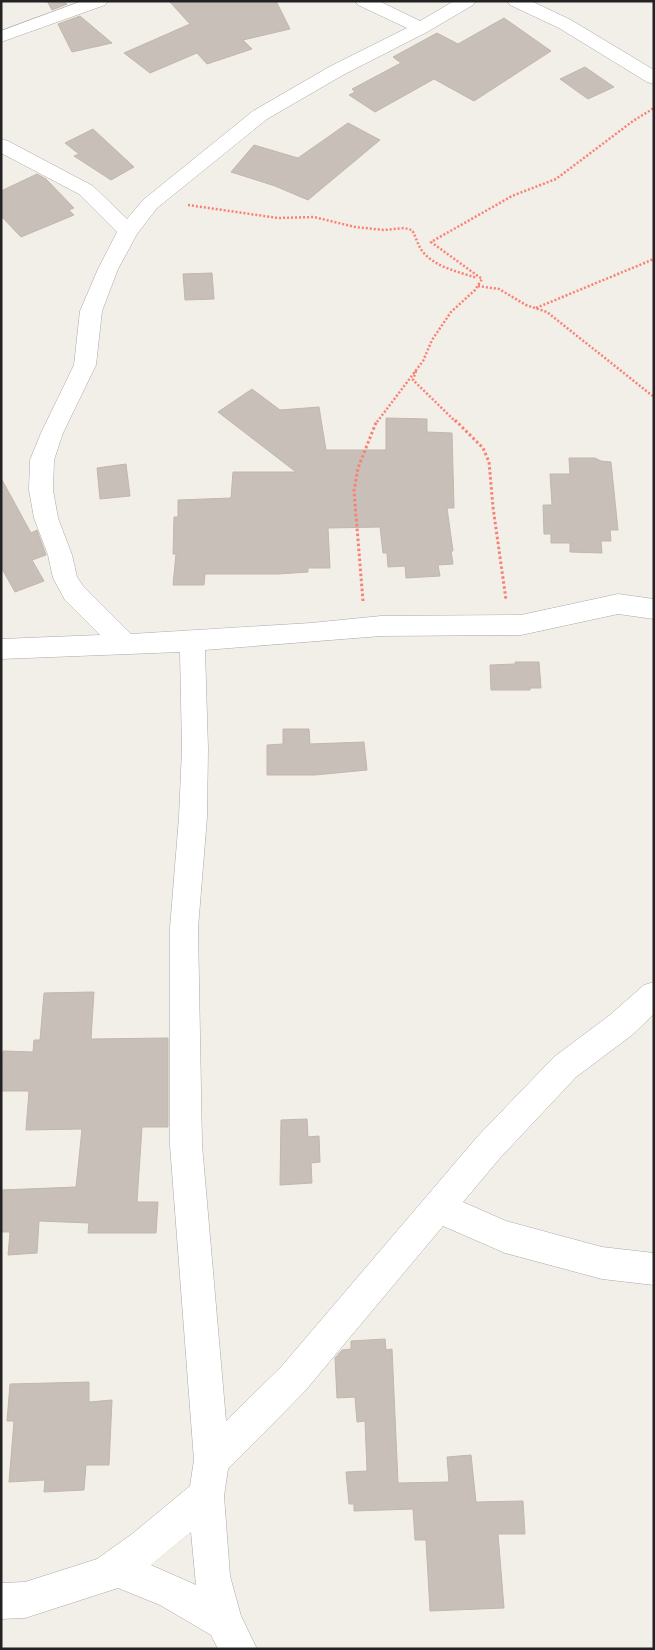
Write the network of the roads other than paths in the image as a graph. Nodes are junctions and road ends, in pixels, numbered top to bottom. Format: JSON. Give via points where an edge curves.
{"nodes":[{"id":1,"x":99,"y":1,"type":"edge"},
{"id":2,"x":364,"y":1,"type":"edge"},
{"id":3,"x":466,"y":1,"type":"edge"},
{"id":4,"x":516,"y":1,"type":"edge"},
{"id":5,"x":421,"y":28,"type":"junction"},
{"id":6,"x":1,"y":37,"type":"edge"},
{"id":7,"x":654,"y":78,"type":"edge"},
{"id":8,"x":1,"y":144,"type":"edge"},
{"id":9,"x":128,"y":231,"type":"junction"},
{"id":10,"x":654,"y":609,"type":"edge"},
{"id":11,"x":192,"y":641,"type":"junction"},
{"id":12,"x":124,"y":643,"type":"junction"},
{"id":13,"x":1,"y":649,"type":"edge"},
{"id":14,"x":654,"y":995,"type":"edge"},
{"id":15,"x":438,"y":1208,"type":"junction"},
{"id":16,"x":654,"y":1269,"type":"edge"},
{"id":17,"x":212,"y":1460,"type":"junction"},
{"id":18,"x":206,"y":1496,"type":"junction"},
{"id":19,"x":115,"y":1568,"type":"junction"},
{"id":20,"x":1,"y":1601,"type":"edge"},
{"id":21,"x":231,"y":1635,"type":"edge"}],
"edges":[{"from":1,"to":6,"type":"street"},
{"from":2,"to":5,"type":"street"},
{"from":3,"to":5,"type":"street"},
{"from":4,"to":7,"type":"street","via":[[565,24]]},
{"from":5,"to":9,"type":"street","via":[[336,71],[260,115],[150,204]]},
{"from":8,"to":9,"type":"street","via":[[86,190]]},
{"from":9,"to":12,"type":"street","via":[[108,268],[91,311],[84,365],[42,460],[40,490],[65,578],[74,593]]},
{"from":10,"to":11,"type":"street","via":[[618,604],[521,625],[381,626]]},
{"from":11,"to":12,"type":"street"},
{"from":11,"to":17,"type":"street","via":[[195,750],[184,928],[186,1145]]},
{"from":12,"to":13,"type":"street"},
{"from":14,"to":15,"type":"street","via":[[621,1025],[566,1066],[489,1147]]},
{"from":15,"to":16,"type":"street","via":[[504,1237],[602,1263]]},
{"from":15,"to":17,"type":"street","via":[[293,1379]]},
{"from":17,"to":18,"type":"street"},
{"from":18,"to":19,"type":"street"},
{"from":18,"to":21,"type":"street","via":[[212,1576]]},
{"from":19,"to":20,"type":"street","via":[[107,1574],[25,1600]]},
{"from":19,"to":21,"type":"street","via":[[173,1592]]}]}
